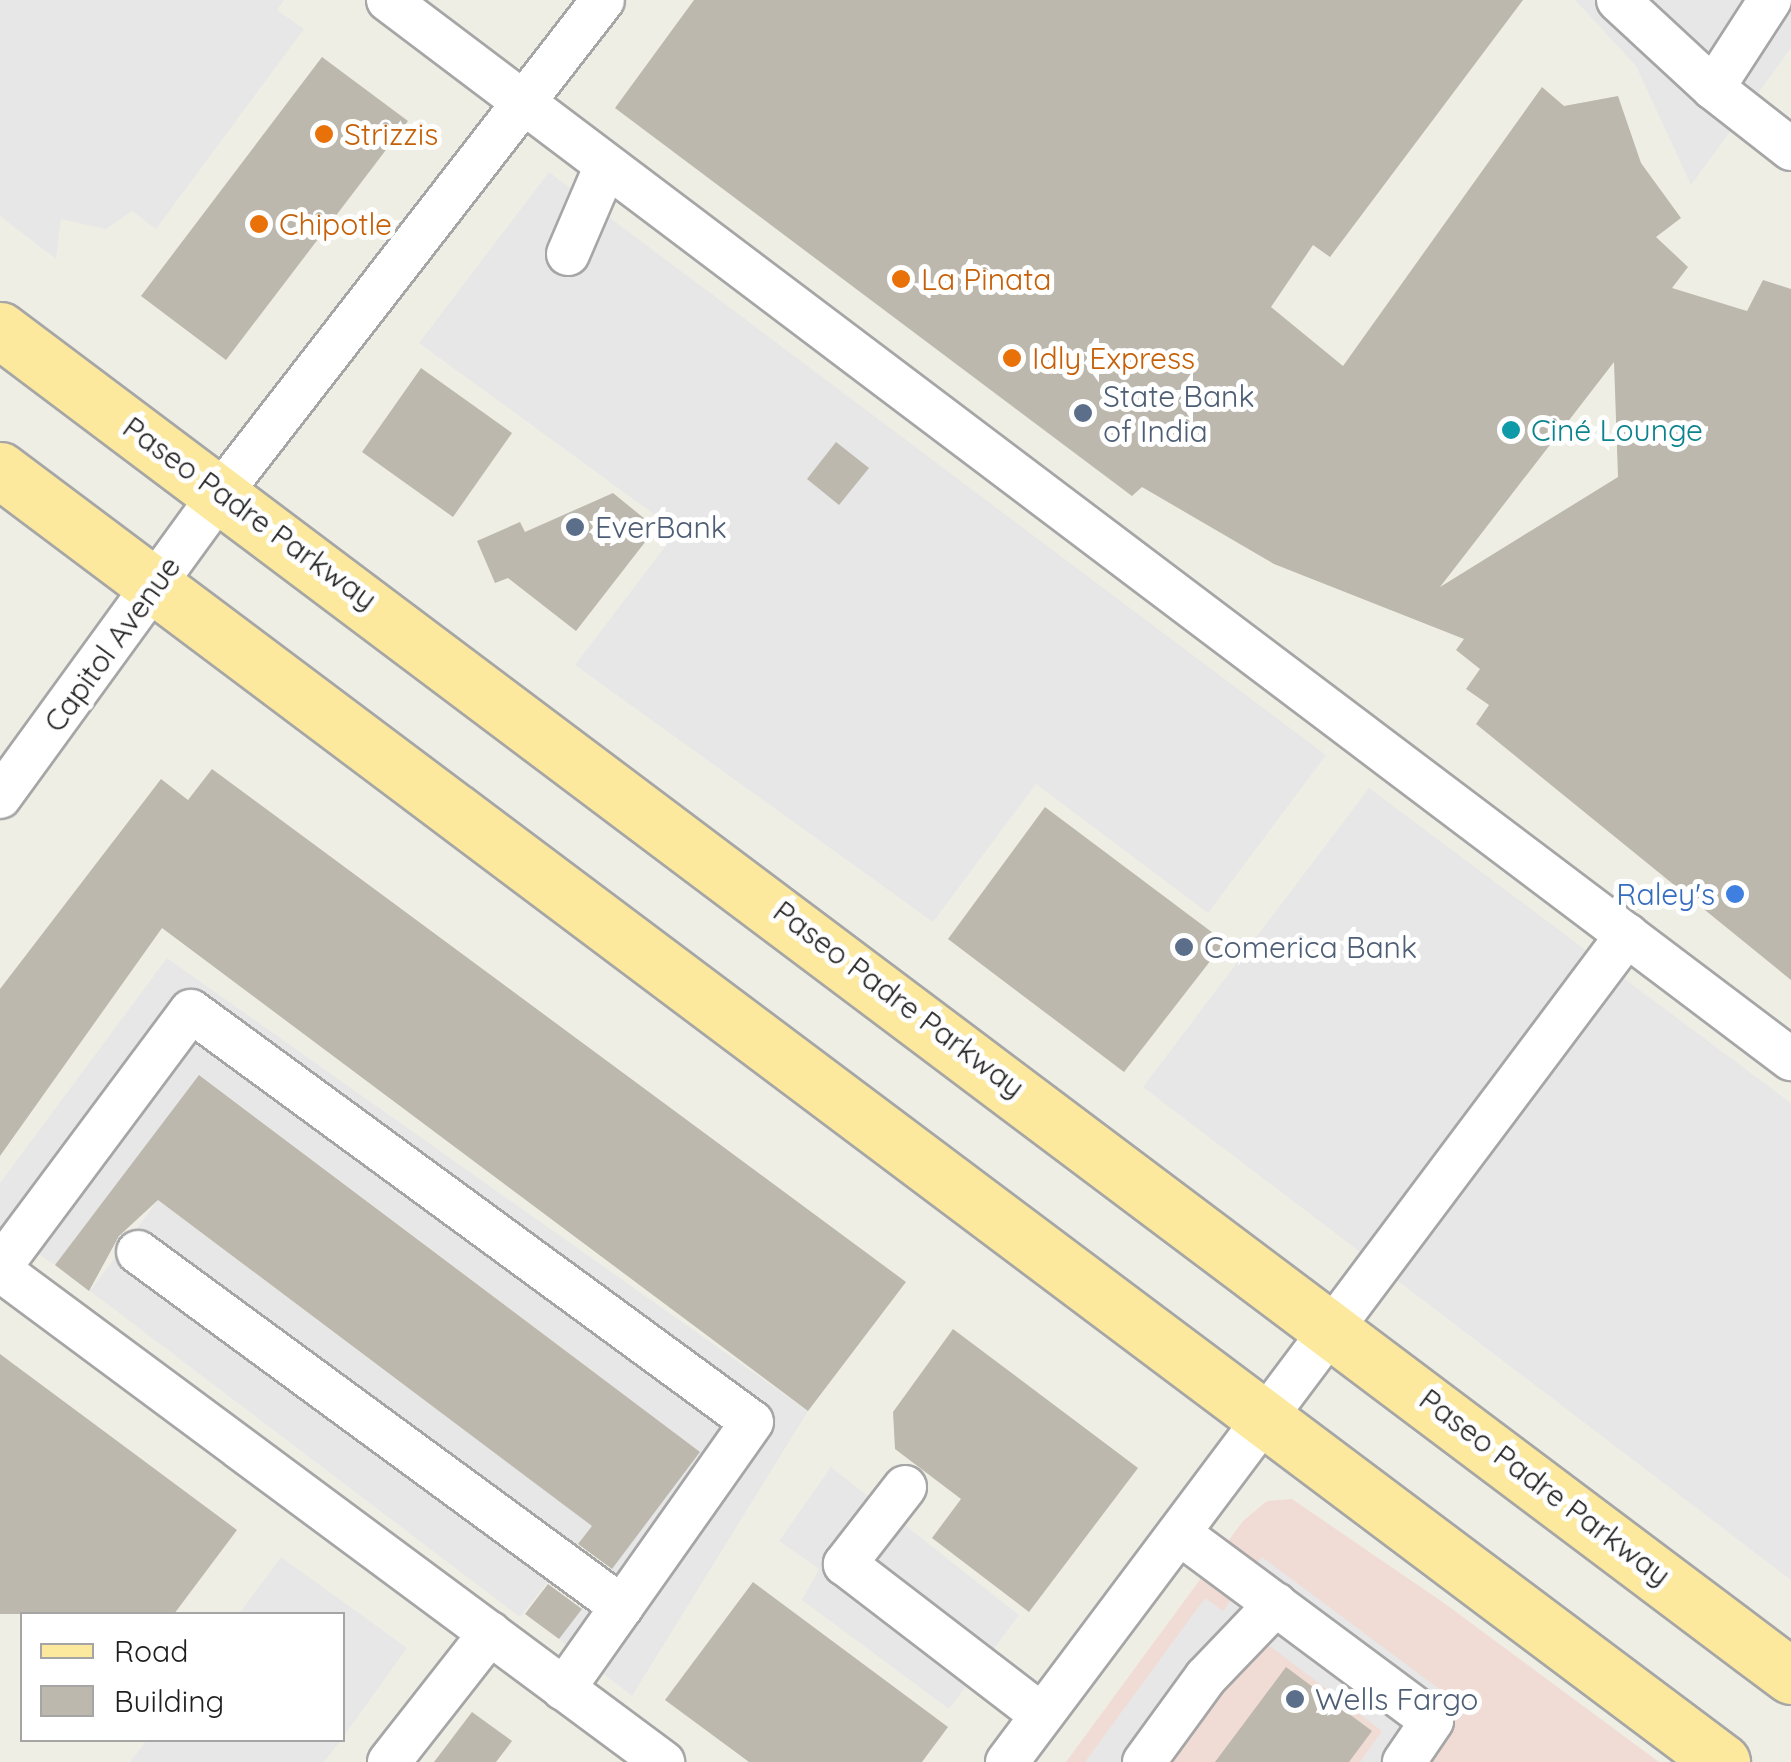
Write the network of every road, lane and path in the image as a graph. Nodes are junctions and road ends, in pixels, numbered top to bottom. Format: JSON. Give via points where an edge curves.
{"nodes":[{"id":1,"x":388,"y":0,"type":"edge"},
{"id":2,"x":603,"y":0,"type":"edge"},
{"id":3,"x":1618,"y":0,"type":"edge"},
{"id":4,"x":1770,"y":0,"type":"edge"},
{"id":5,"x":1714,"y":88,"type":"junction"},
{"id":6,"x":521,"y":108,"type":"junction"},
{"id":7,"x":1791,"y":148,"type":"edge"},
{"id":8,"x":604,"y":170,"type":"junction"},
{"id":9,"x":568,"y":254,"type":"dead end"},
{"id":10,"x":0,"y":330,"type":"edge"},
{"id":11,"x":0,"y":470,"type":"edge"},
{"id":12,"x":223,"y":490,"type":"junction"},
{"id":13,"x":155,"y":584,"type":"junction"},
{"id":14,"x":0,"y":797,"type":"edge"},
{"id":15,"x":1627,"y":936,"type":"junction"},
{"id":16,"x":1791,"y":1059,"type":"edge"},
{"id":17,"x":138,"y":1252,"type":"dead end"},
{"id":18,"x":0,"y":1268,"type":"edge"},
{"id":19,"x":1334,"y":1326,"type":"junction"},
{"id":20,"x":1264,"y":1419,"type":"junction"},
{"id":21,"x":905,"y":1487,"type":"dead end"},
{"id":22,"x":1179,"y":1533,"type":"junction"},
{"id":23,"x":1276,"y":1604,"type":"junction"},
{"id":24,"x":622,"y":1607,"type":"junction"},
{"id":25,"x":490,"y":1632,"type":"junction"},
{"id":26,"x":1791,"y":1676,"type":"edge"},
{"id":27,"x":564,"y":1689,"type":"junction"},
{"id":28,"x":1042,"y":1714,"type":"junction"},
{"id":29,"x":389,"y":1762,"type":"edge"},
{"id":30,"x":662,"y":1762,"type":"edge"},
{"id":31,"x":1007,"y":1762,"type":"edge"},
{"id":32,"x":1144,"y":1762,"type":"edge"},
{"id":33,"x":1404,"y":1762,"type":"edge"},
{"id":34,"x":1722,"y":1762,"type":"edge"}],
"edges":[{"from":1,"to":6,"type":"street"},
{"from":2,"to":6,"type":"street","name":"Capitol Avenue"},
{"from":3,"to":5,"type":"street"},
{"from":4,"to":5,"type":"street"},
{"from":5,"to":7,"type":"street"},
{"from":6,"to":8,"type":"street"},
{"from":6,"to":12,"type":"street","name":"Capitol Avenue"},
{"from":8,"to":9,"type":"street"},
{"from":8,"to":15,"type":"street"},
{"from":10,"to":12,"type":"main road","name":"Paseo Padre Parkway"},
{"from":11,"to":13,"type":"main road"},
{"from":12,"to":13,"type":"street","name":"Capitol Avenue"},
{"from":12,"to":19,"type":"main road","name":"Paseo Padre Parkway"},
{"from":13,"to":14,"type":"street","name":"Capitol Avenue"},
{"from":13,"to":20,"type":"main road"},
{"from":15,"to":16,"type":"street"},
{"from":15,"to":19,"type":"street"},
{"from":17,"to":24,"type":"street"},
{"from":18,"to":24,"type":"street","via":[[191,1011],[752,1422]]},
{"from":18,"to":25,"type":"street"},
{"from":19,"to":20,"type":"street"},
{"from":19,"to":26,"type":"main road","name":"Paseo Padre Parkway"},
{"from":20,"to":22,"type":"street"},
{"from":20,"to":34,"type":"main road"},
{"from":21,"to":28,"type":"street","via":[[845,1564]]},
{"from":22,"to":23,"type":"street"},
{"from":22,"to":28,"type":"street"},
{"from":23,"to":32,"type":"street","via":[[1206,1677]]},
{"from":23,"to":33,"type":"street","via":[[1432,1721]]},
{"from":24,"to":27,"type":"street"},
{"from":25,"to":27,"type":"street"},
{"from":25,"to":29,"type":"street"},
{"from":27,"to":30,"type":"street"},
{"from":28,"to":31,"type":"street"}]}
